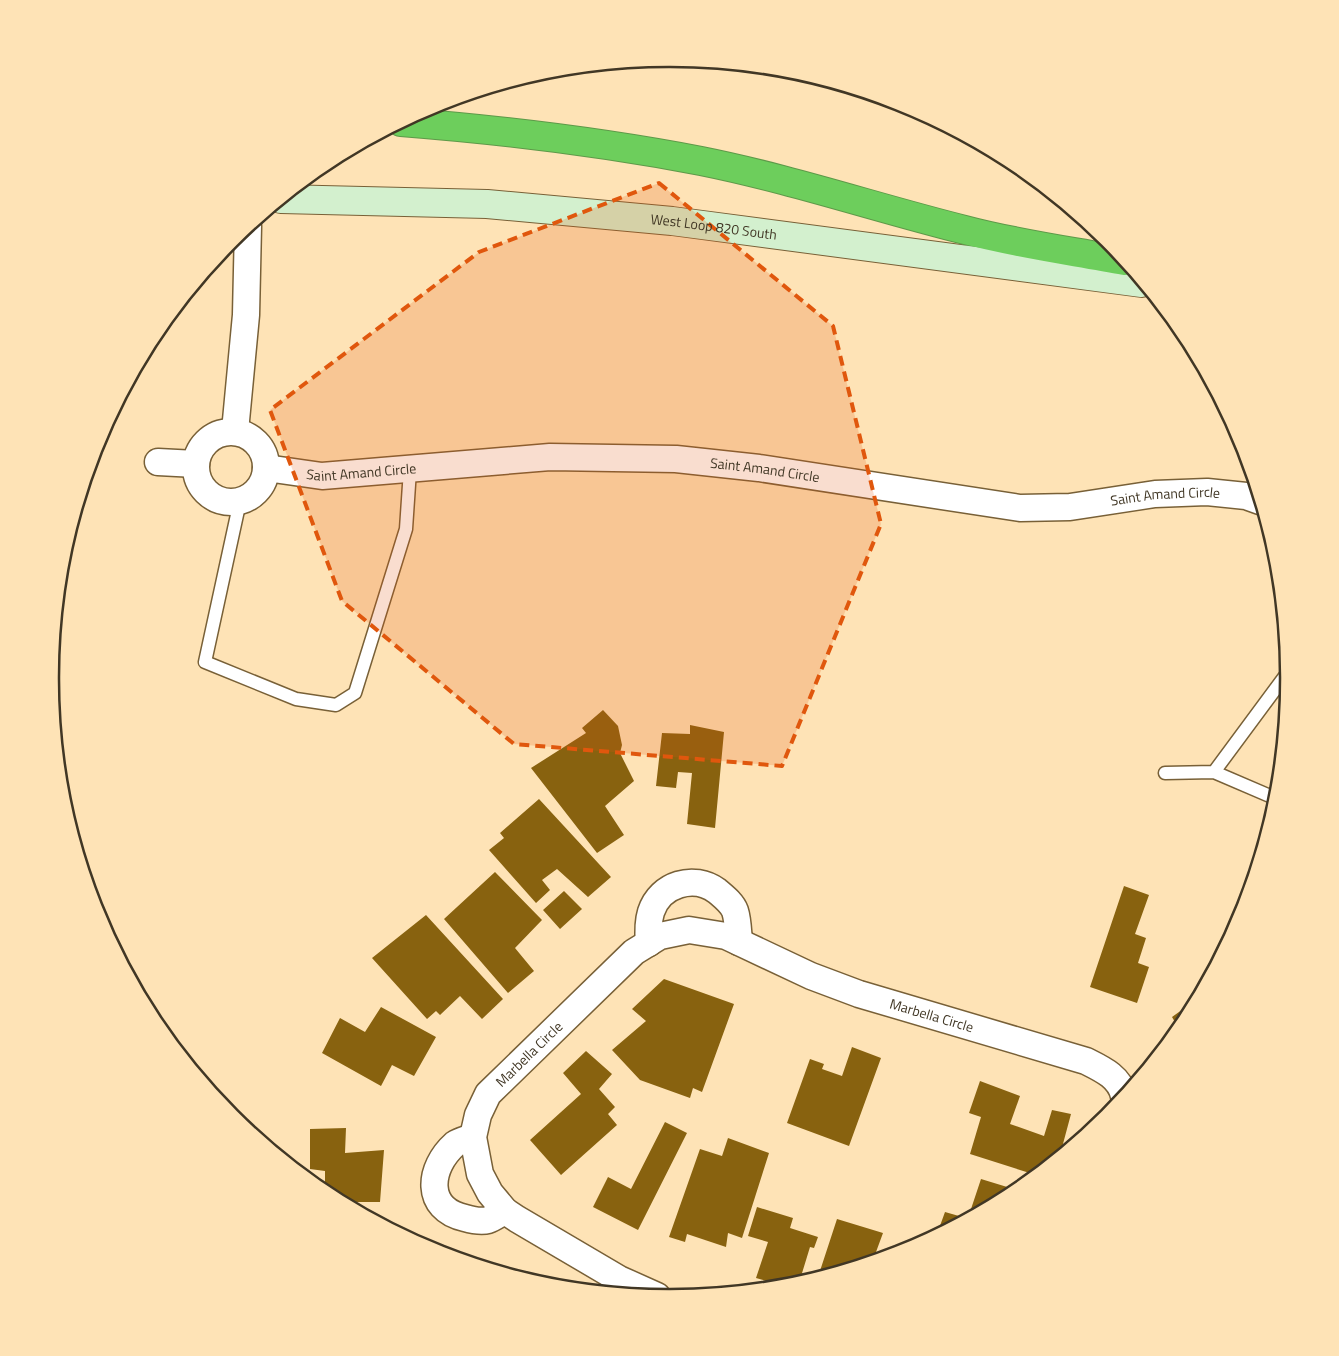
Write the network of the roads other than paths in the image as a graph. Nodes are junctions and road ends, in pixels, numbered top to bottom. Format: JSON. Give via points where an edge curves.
{"nodes":[{"id":1,"x":415,"y":123,"type":"edge"},
{"id":2,"x":291,"y":199,"type":"edge"},
{"id":3,"x":248,"y":237,"type":"edge"},
{"id":4,"x":1113,"y":259,"type":"edge"},
{"id":5,"x":1134,"y":281,"type":"edge"},
{"id":6,"x":235,"y":432,"type":"junction"},
{"id":7,"x":158,"y":462,"type":"dead end"},
{"id":8,"x":196,"y":464,"type":"junction"},
{"id":9,"x":266,"y":468,"type":"junction"},
{"id":10,"x":410,"y":470,"type":"junction"},
{"id":11,"x":1253,"y":498,"type":"edge"},
{"id":12,"x":240,"y":501,"type":"junction"},
{"id":13,"x":1280,"y":683,"type":"edge"},
{"id":14,"x":1214,"y":772,"type":"junction"},
{"id":15,"x":1164,"y":773,"type":"dead end"},
{"id":16,"x":1269,"y":796,"type":"edge"},
{"id":17,"x":739,"y":942,"type":"junction"},
{"id":18,"x":648,"y":943,"type":"junction"},
{"id":19,"x":1121,"y":1089,"type":"edge"},
{"id":20,"x":473,"y":1137,"type":"junction"},
{"id":21,"x":505,"y":1210,"type":"junction"},
{"id":22,"x":638,"y":1287,"type":"edge"}],
"edges":[{"from":1,"to":4,"type":"highway","via":[[605,144],[703,162],[851,197],[966,231]]},
{"from":2,"to":5,"type":"main road","name":"West Loop 820 South","via":[[487,204],[672,221]]},
{"from":3,"to":6,"type":"street","via":[[246,315]]},
{"from":6,"to":8,"type":"street","via":[[221,433],[208,439]]},
{"from":6,"to":9,"type":"street","via":[[248,435],[258,443]]},
{"from":7,"to":8,"type":"street"},
{"from":8,"to":12,"type":"street","via":[[197,477],[213,497],[225,502]]},
{"from":9,"to":10,"type":"street","name":"Saint Amand Circle","via":[[322,476]]},
{"from":9,"to":12,"type":"street","via":[[263,482],[254,494]]},
{"from":10,"to":11,"type":"street","name":"Saint Amand Circle","via":[[550,457],[676,459],[759,468],[1020,508],[1070,507],[1155,494],[1207,492]]},
{"from":10,"to":12,"type":"lane","via":[[406,529],[355,693],[336,705],[296,699],[205,662]]},
{"from":13,"to":14,"type":"lane"},
{"from":14,"to":15,"type":"lane"},
{"from":14,"to":16,"type":"lane"},
{"from":17,"to":18,"type":"street","name":"Marbella Circle","via":[[726,936],[689,930],[660,936]]},
{"from":17,"to":18,"type":"street","via":[[735,911],[727,899],[713,888],[695,882],[676,884],[660,897],[650,917]]},
{"from":17,"to":19,"type":"street","name":"Marbella Circle","via":[[811,976],[859,994],[1086,1061],[1107,1071]]},
{"from":18,"to":20,"type":"street","name":"Marbella Circle","via":[[634,952],[488,1094],[478,1115]]},
{"from":20,"to":21,"type":"street","name":"Marbella Circle","via":[[480,1174],[490,1193]]},
{"from":20,"to":21,"type":"street","via":[[456,1143],[440,1164],[434,1183],[435,1198],[444,1210],[473,1220],[488,1220]]},
{"from":21,"to":22,"type":"street","name":"Marbella Circle"}]}
